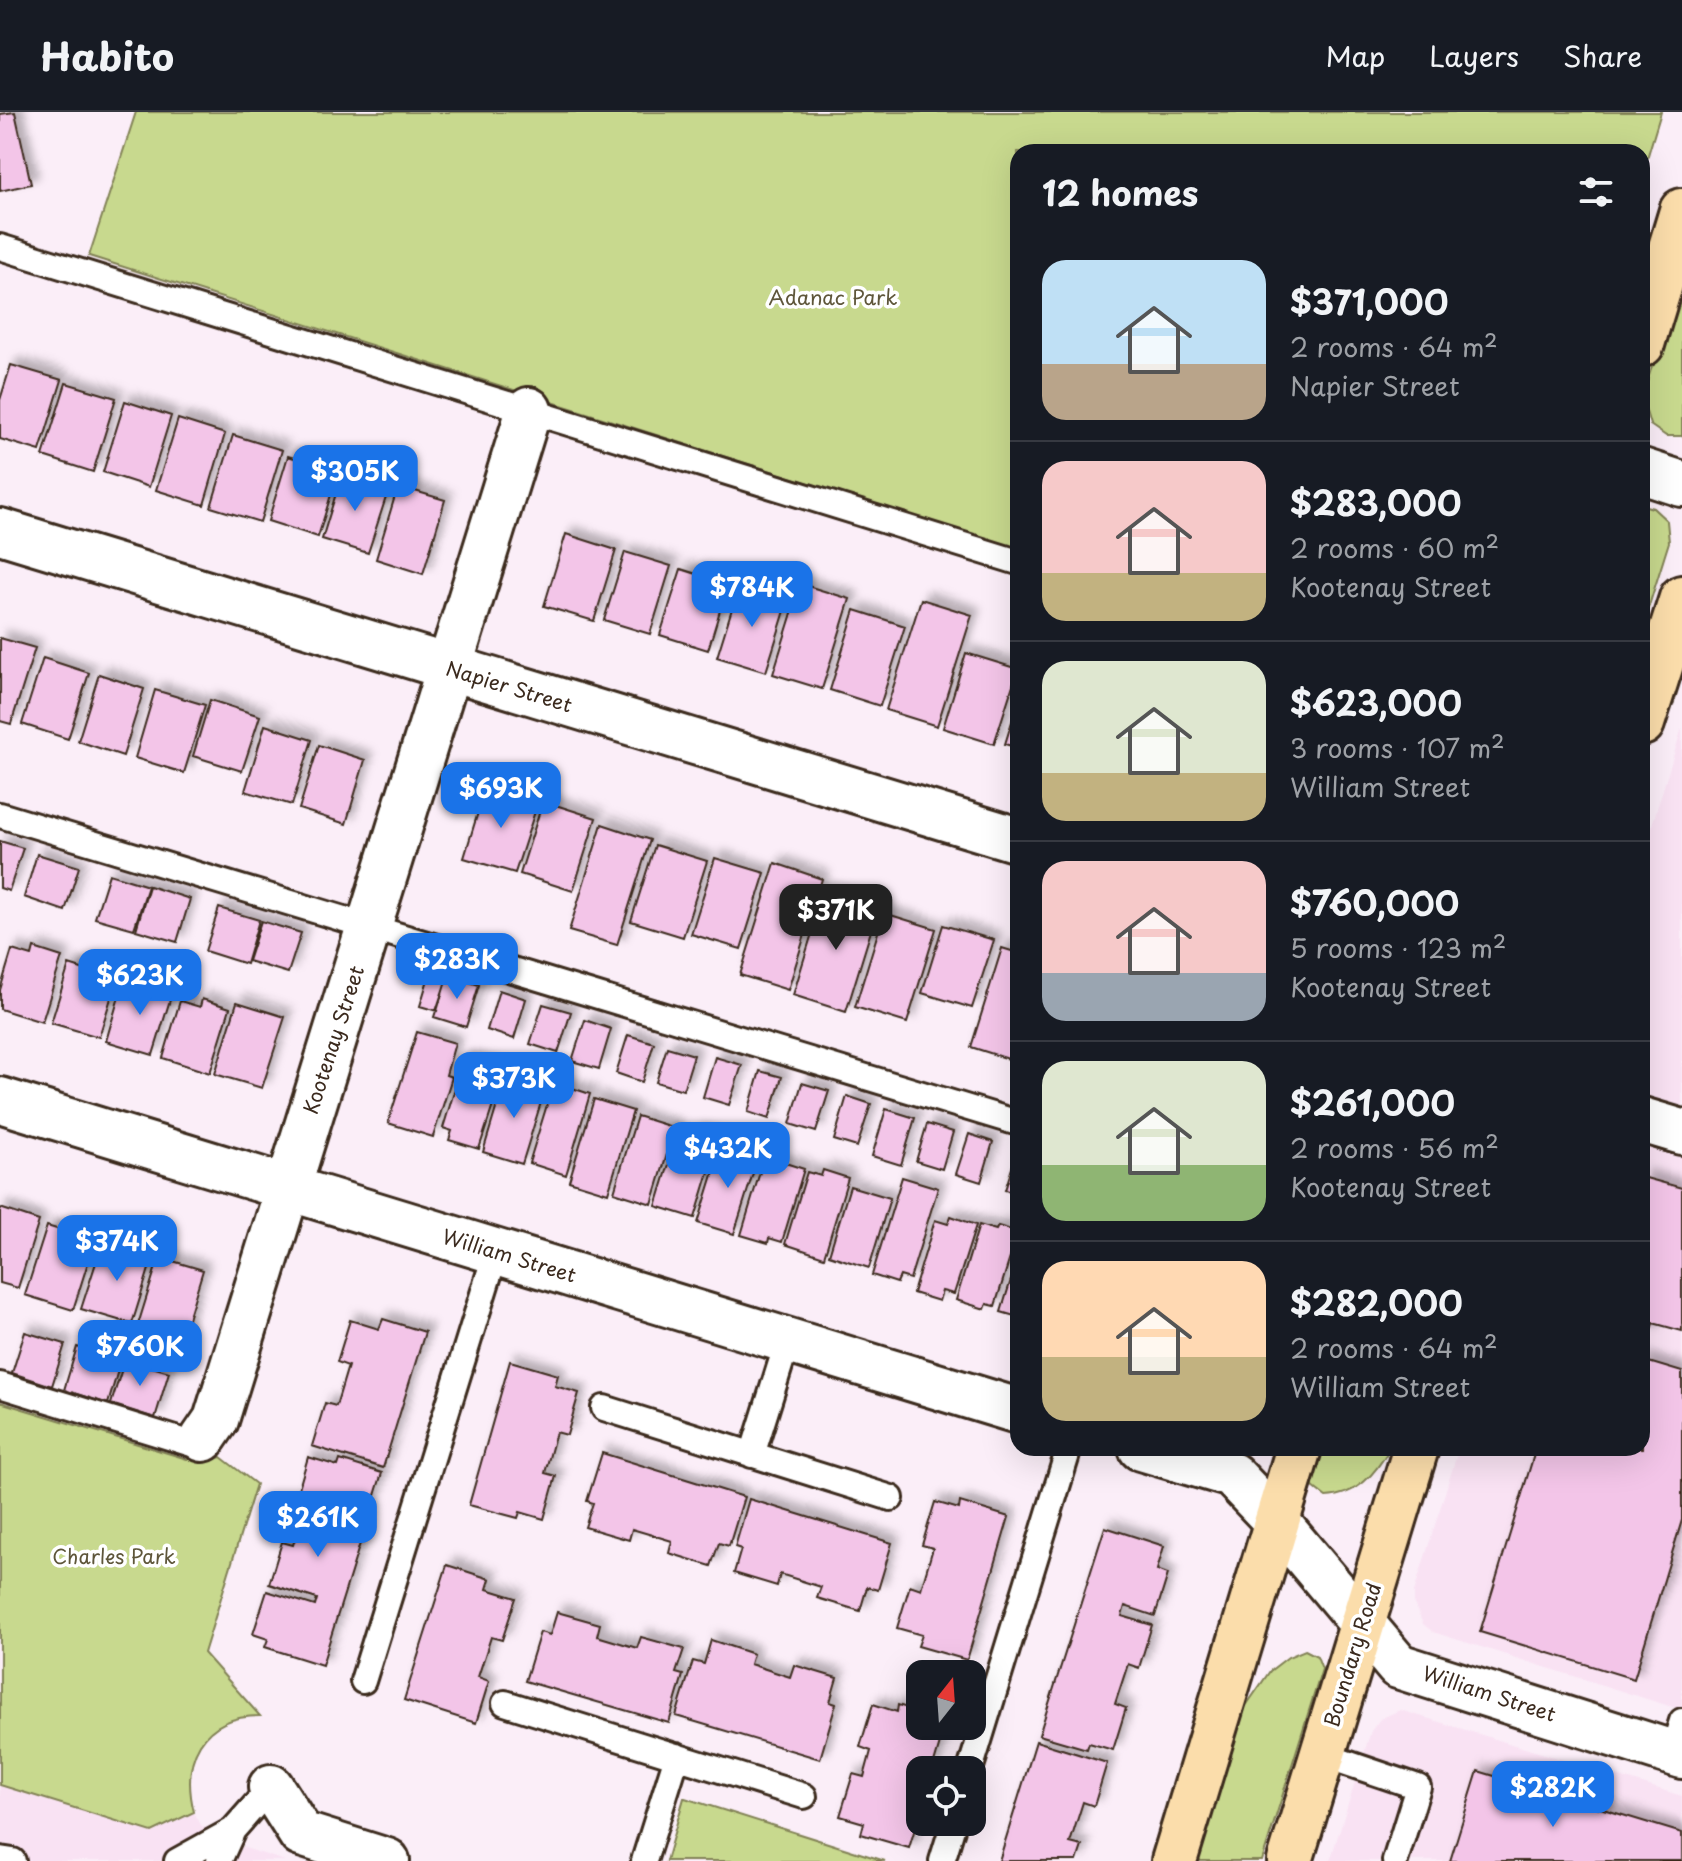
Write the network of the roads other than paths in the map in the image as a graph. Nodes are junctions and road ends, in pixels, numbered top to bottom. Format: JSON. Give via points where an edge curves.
{"nodes":[{"id":1,"x":1682,"y":211,"type":"edge"},
{"id":2,"x":0,"y":247,"type":"edge"},
{"id":3,"x":1650,"y":317,"type":"edge"},
{"id":4,"x":529,"y":410,"type":"junction"},
{"id":5,"x":1650,"y":474,"type":"edge"},
{"id":6,"x":1682,"y":484,"type":"edge"},
{"id":7,"x":0,"y":531,"type":"edge"},
{"id":8,"x":1010,"y":560,"type":"edge"},
{"id":9,"x":1682,"y":598,"type":"edge"},
{"id":10,"x":450,"y":669,"type":"junction"},
{"id":11,"x":1650,"y":698,"type":"edge"},
{"id":12,"x":0,"y":815,"type":"edge"},
{"id":13,"x":1010,"y":838,"type":"edge"},
{"id":14,"x":370,"y":926,"type":"junction"},
{"id":15,"x":0,"y":1100,"type":"edge"},
{"id":16,"x":1010,"y":1121,"type":"edge"},
{"id":17,"x":1650,"y":1122,"type":"edge"},
{"id":18,"x":1682,"y":1132,"type":"edge"},
{"id":19,"x":288,"y":1188,"type":"junction"},
{"id":20,"x":496,"y":1252,"type":"junction"},
{"id":21,"x":788,"y":1340,"type":"junction"},
{"id":22,"x":0,"y":1385,"type":"edge"},
{"id":23,"x":604,"y":1408,"type":"dead end"},
{"id":24,"x":1010,"y":1409,"type":"edge"},
{"id":25,"x":203,"y":1439,"type":"joint"},
{"id":26,"x":752,"y":1455,"type":"junction"},
{"id":27,"x":1067,"y":1456,"type":"edge"},
{"id":28,"x":1168,"y":1456,"type":"edge"},
{"id":29,"x":1296,"y":1456,"type":"edge"},
{"id":30,"x":1414,"y":1456,"type":"edge"},
{"id":31,"x":891,"y":1498,"type":"dead end"},
{"id":32,"x":1276,"y":1521,"type":"junction"},
{"id":33,"x":1363,"y":1622,"type":"junction"},
{"id":34,"x":363,"y":1681,"type":"dead end"},
{"id":35,"x":505,"y":1703,"type":"dead end"},
{"id":36,"x":1679,"y":1743,"type":"edge"},
{"id":37,"x":1323,"y":1755,"type":"junction"},
{"id":38,"x":677,"y":1756,"type":"junction"},
{"id":39,"x":974,"y":1756,"type":"edge"},
{"id":40,"x":271,"y":1787,"type":"joint"},
{"id":41,"x":804,"y":1796,"type":"dead end"},
{"id":42,"x":233,"y":1830,"type":"junction"},
{"id":43,"x":950,"y":1836,"type":"edge"},
{"id":44,"x":359,"y":1857,"type":"edge"},
{"id":45,"x":0,"y":1859,"type":"edge"},
{"id":46,"x":13,"y":1861,"type":"edge"},
{"id":47,"x":177,"y":1861,"type":"edge"},
{"id":48,"x":219,"y":1861,"type":"edge"},
{"id":49,"x":644,"y":1861,"type":"edge"},
{"id":50,"x":942,"y":1861,"type":"edge"},
{"id":51,"x":1174,"y":1861,"type":"edge"},
{"id":52,"x":1290,"y":1861,"type":"edge"},
{"id":53,"x":1395,"y":1861,"type":"edge"}],
"edges":[{"from":1,"to":3,"type":"main road"},
{"from":2,"to":4,"type":"lane"},
{"from":4,"to":8,"type":"lane"},
{"from":4,"to":10,"type":"street","name":"Kootenay Street"},
{"from":5,"to":6,"type":"street"},
{"from":7,"to":10,"type":"street","name":"Napier Street"},
{"from":9,"to":11,"type":"main road"},
{"from":10,"to":13,"type":"street","name":"Napier Street"},
{"from":10,"to":14,"type":"street","name":"Kootenay Street"},
{"from":12,"to":14,"type":"lane"},
{"from":14,"to":16,"type":"lane"},
{"from":14,"to":19,"type":"street","name":"Kootenay Street"},
{"from":15,"to":19,"type":"street","name":"William Street"},
{"from":17,"to":18,"type":"street"},
{"from":19,"to":20,"type":"street","name":"William Street"},
{"from":19,"to":25,"type":"street","name":"Kootenay Street","via":[[216,1420]]},
{"from":20,"to":21,"type":"street","name":"William Street"},
{"from":20,"to":34,"type":"lane"},
{"from":21,"to":24,"type":"street","name":"William Street"},
{"from":21,"to":26,"type":"lane"},
{"from":22,"to":25,"type":"lane","via":[[192,1444]]},
{"from":23,"to":26,"type":"lane"},
{"from":26,"to":31,"type":"lane"},
{"from":27,"to":39,"type":"lane"},
{"from":28,"to":32,"type":"street","name":"William Street","via":[[1232,1475]]},
{"from":29,"to":32,"type":"main road"},
{"from":30,"to":33,"type":"main road","name":"Boundary Road"},
{"from":32,"to":33,"type":"street","name":"William Street"},
{"from":32,"to":51,"type":"main road"},
{"from":33,"to":36,"type":"street","name":"William Street","via":[[1398,1666]]},
{"from":33,"to":37,"type":"main road","name":"Boundary Road"},
{"from":35,"to":38,"type":"lane"},
{"from":37,"to":52,"type":"main road","name":"Boundary Road"},
{"from":37,"to":53,"type":"lane","via":[[1418,1787]]},
{"from":38,"to":41,"type":"lane"},
{"from":38,"to":49,"type":"lane"},
{"from":40,"to":42,"type":"lane"},
{"from":40,"to":44,"type":"street","via":[[301,1834]]},
{"from":42,"to":47,"type":"lane"},
{"from":42,"to":48,"type":"lane"},
{"from":43,"to":50,"type":"lane"},
{"from":45,"to":46,"type":"lane"}]}
